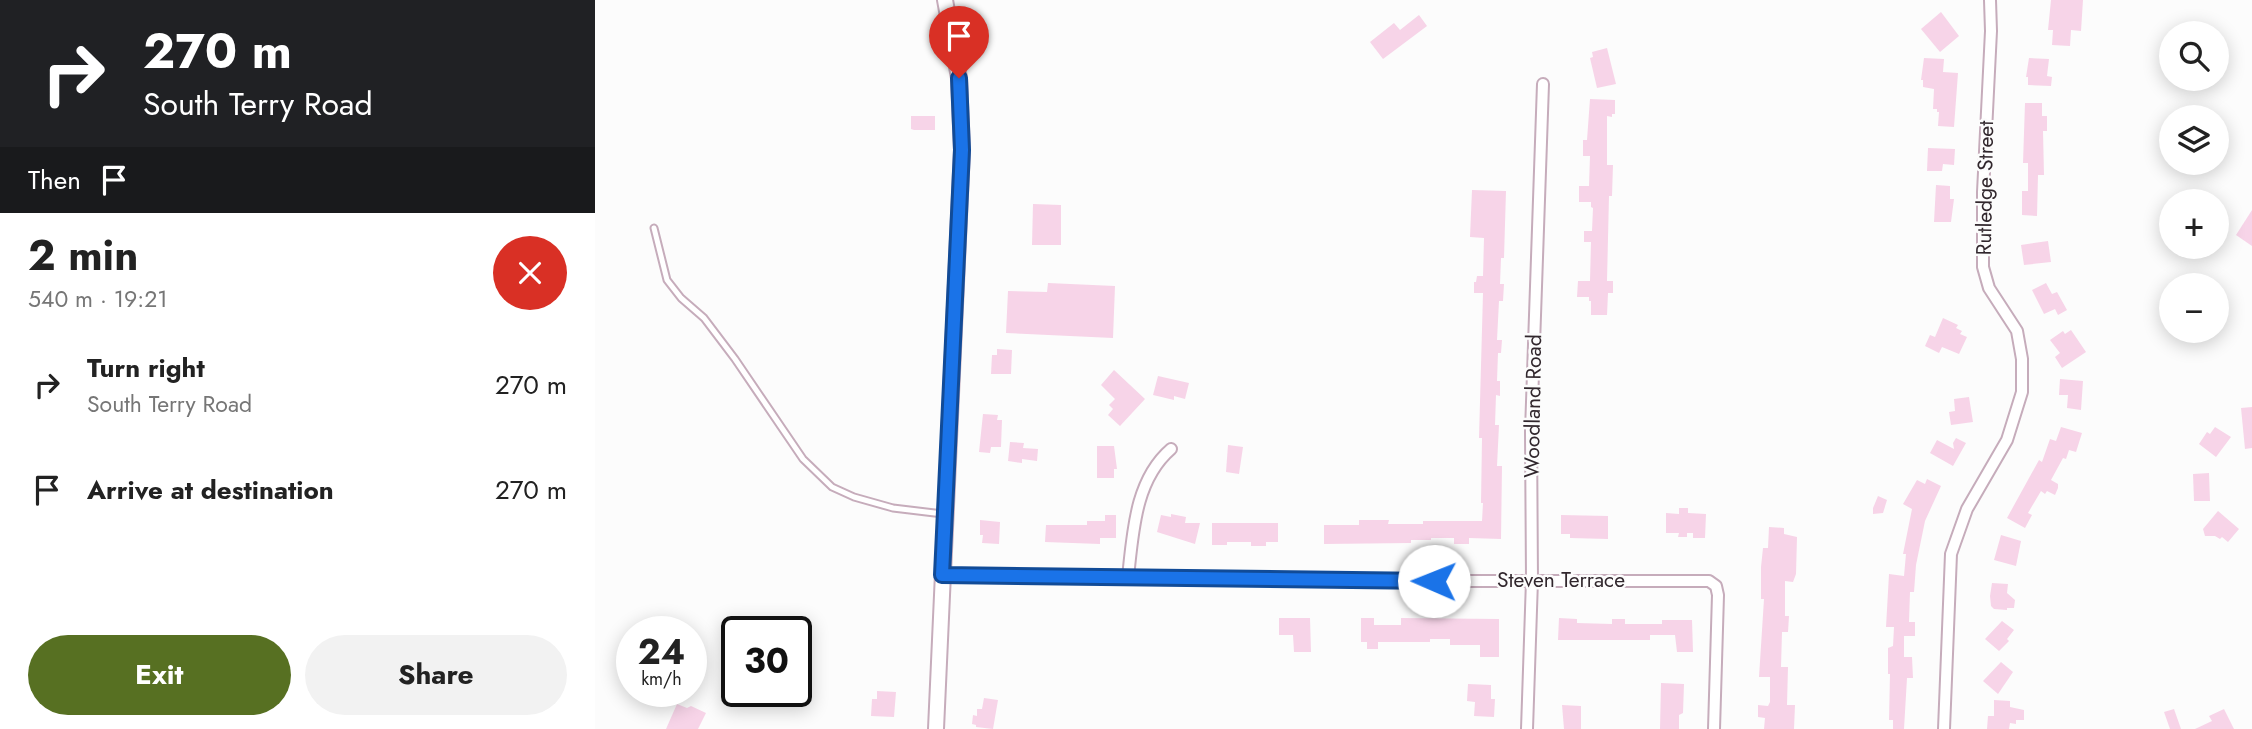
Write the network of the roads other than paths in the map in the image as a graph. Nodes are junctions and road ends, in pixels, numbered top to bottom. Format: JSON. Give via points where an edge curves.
{"nodes":[{"id":1,"x":945,"y":0,"type":"edge"},
{"id":2,"x":1990,"y":0,"type":"edge"},
{"id":3,"x":1543,"y":84,"type":"dead end"},
{"id":4,"x":654,"y":228,"type":"dead end"},
{"id":5,"x":1171,"y":449,"type":"dead end"},
{"id":6,"x":945,"y":514,"type":"junction"},
{"id":7,"x":942,"y":575,"type":"junction"},
{"id":8,"x":1128,"y":577,"type":"junction"},
{"id":9,"x":1532,"y":580,"type":"junction"},
{"id":10,"x":936,"y":729,"type":"edge"},
{"id":11,"x":1527,"y":729,"type":"edge"},
{"id":12,"x":1714,"y":729,"type":"edge"},
{"id":13,"x":1944,"y":729,"type":"edge"}],
"edges":[{"from":1,"to":6,"type":"street","via":[[959,78],[962,150]]},
{"from":2,"to":13,"type":"street","name":"Rutledge Street","via":[[1983,267],[1989,288],[2017,331],[2022,392],[2007,440],[1967,509],[1951,554]]},
{"from":3,"to":9,"type":"street","name":"Woodland Road","via":[[1531,431]]},
{"from":4,"to":6,"type":"lane","via":[[667,280],[736,359],[803,459],[832,487],[854,498]]},
{"from":5,"to":8,"type":"street","via":[[1158,460],[1141,494]]},
{"from":6,"to":7,"type":"street"},
{"from":7,"to":8,"type":"street","name":"Steven Terrace"},
{"from":7,"to":10,"type":"street"},
{"from":8,"to":9,"type":"street","name":"Steven Terrace"},
{"from":9,"to":11,"type":"street","name":"Woodland Road"},
{"from":9,"to":12,"type":"street","name":"Steven Terrace","via":[[1709,581],[1716,586]]}]}
